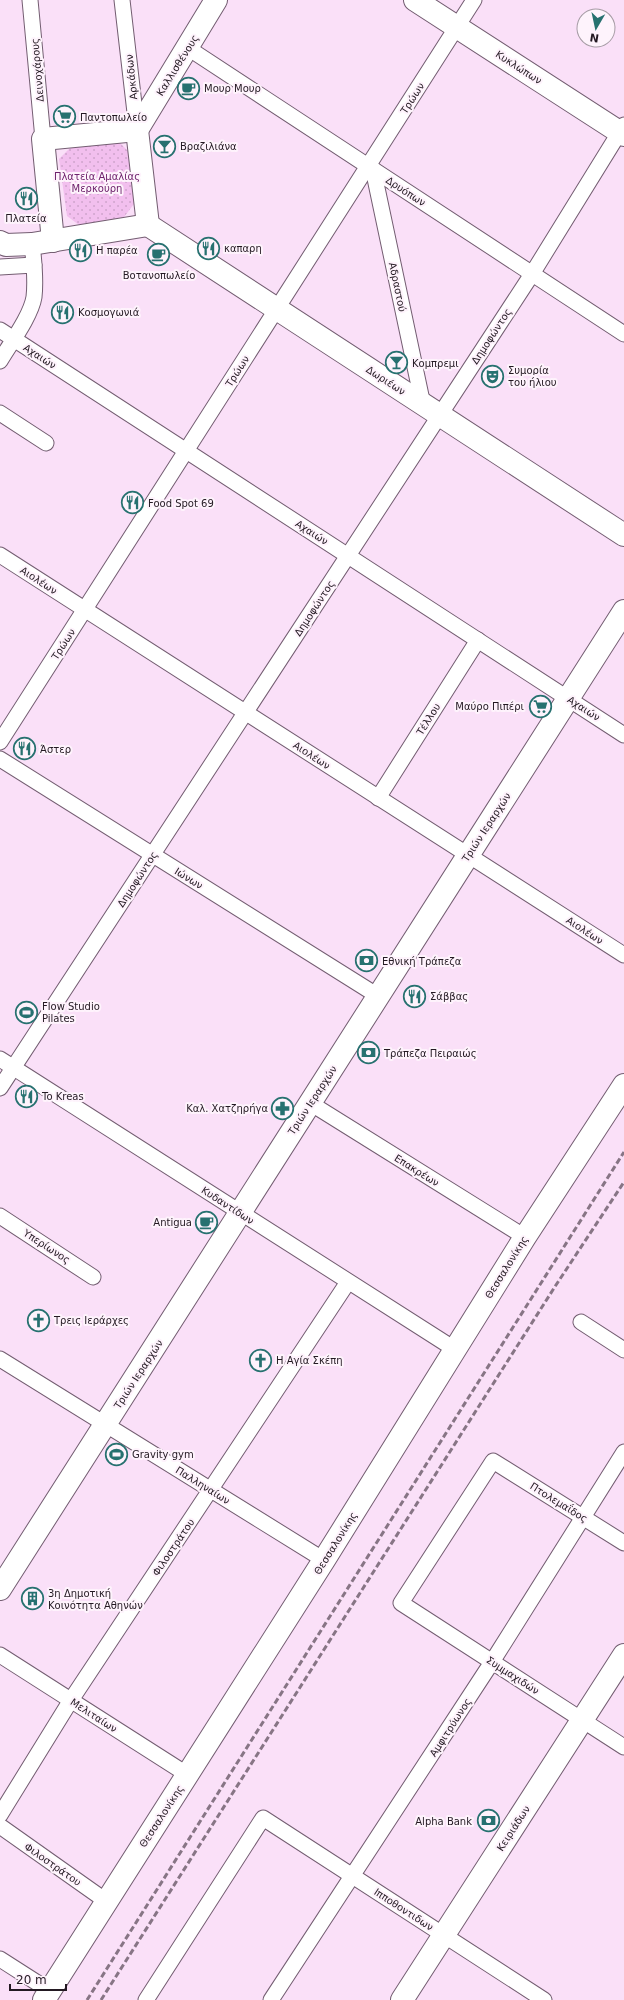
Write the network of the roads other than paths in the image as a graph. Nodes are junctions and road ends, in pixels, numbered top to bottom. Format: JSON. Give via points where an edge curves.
{"nodes":[{"id":1,"x":30,"y":0,"type":"edge"},
{"id":2,"x":122,"y":0,"type":"edge"},
{"id":3,"x":216,"y":0,"type":"edge"},
{"id":4,"x":415,"y":0,"type":"edge"},
{"id":5,"x":474,"y":0,"type":"edge"},
{"id":6,"x":457,"y":27,"type":"junction"},
{"id":7,"x":188,"y":48,"type":"junction"},
{"id":8,"x":137,"y":130,"type":"junction"},
{"id":9,"x":622,"y":130,"type":"edge"},
{"id":10,"x":43,"y":139,"type":"junction"},
{"id":11,"x":371,"y":167,"type":"junction"},
{"id":12,"x":148,"y":225,"type":"junction"},
{"id":13,"x":53,"y":241,"type":"junction"},
{"id":14,"x":0,"y":242,"type":"edge"},
{"id":15,"x":32,"y":244,"type":"junction"},
{"id":16,"x":34,"y":265,"type":"junction"},
{"id":17,"x":0,"y":267,"type":"edge"},
{"id":18,"x":532,"y":274,"type":"junction"},
{"id":19,"x":276,"y":309,"type":"junction"},
{"id":20,"x":0,"y":330,"type":"edge"},
{"id":21,"x":624,"y":334,"type":"edge"},
{"id":22,"x":14,"y":338,"type":"junction"},
{"id":23,"x":0,"y":361,"type":"edge"},
{"id":24,"x":431,"y":410,"type":"junction"},
{"id":25,"x":0,"y":413,"type":"edge"},
{"id":26,"x":46,"y":443,"type":"dead end"},
{"id":27,"x":186,"y":450,"type":"junction"},
{"id":28,"x":624,"y":535,"type":"edge"},
{"id":29,"x":0,"y":555,"type":"edge"},
{"id":30,"x":348,"y":555,"type":"junction"},
{"id":31,"x":85,"y":609,"type":"junction"},
{"id":32,"x":624,"y":611,"type":"edge"},
{"id":33,"x":478,"y":640,"type":"junction"},
{"id":34,"x":569,"y":699,"type":"junction"},
{"id":35,"x":246,"y":712,"type":"junction"},
{"id":36,"x":624,"y":734,"type":"edge"},
{"id":37,"x":0,"y":742,"type":"edge"},
{"id":38,"x":0,"y":759,"type":"edge"},
{"id":39,"x":378,"y":798,"type":"junction"},
{"id":40,"x":152,"y":854,"type":"junction"},
{"id":41,"x":468,"y":856,"type":"junction"},
{"id":42,"x":624,"y":955,"type":"edge"},
{"id":43,"x":378,"y":996,"type":"junction"},
{"id":44,"x":0,"y":1059,"type":"edge"},
{"id":45,"x":13,"y":1068,"type":"junction"},
{"id":46,"x":624,"y":1085,"type":"edge"},
{"id":47,"x":0,"y":1088,"type":"edge"},
{"id":48,"x":310,"y":1103,"type":"junction"},
{"id":49,"x":240,"y":1213,"type":"junction"},
{"id":50,"x":0,"y":1216,"type":"edge"},
{"id":51,"x":525,"y":1237,"type":"junction"},
{"id":52,"x":93,"y":1277,"type":"dead end"},
{"id":53,"x":348,"y":1282,"type":"junction"},
{"id":54,"x":581,"y":1322,"type":"dead end"},
{"id":55,"x":456,"y":1350,"type":"junction"},
{"id":56,"x":624,"y":1350,"type":"edge"},
{"id":57,"x":0,"y":1359,"type":"edge"},
{"id":58,"x":105,"y":1424,"type":"junction"},
{"id":59,"x":624,"y":1452,"type":"edge"},
{"id":60,"x":211,"y":1490,"type":"junction"},
{"id":61,"x":583,"y":1517,"type":"junction"},
{"id":62,"x":624,"y":1543,"type":"edge"},
{"id":63,"x":324,"y":1560,"type":"junction"},
{"id":64,"x":0,"y":1589,"type":"edge"},
{"id":65,"x":401,"y":1603,"type":"joint"},
{"id":66,"x":0,"y":1655,"type":"edge"},
{"id":67,"x":624,"y":1655,"type":"edge"},
{"id":68,"x":492,"y":1662,"type":"junction"},
{"id":69,"x":71,"y":1700,"type":"junction"},
{"id":70,"x":582,"y":1720,"type":"junction"},
{"id":71,"x":624,"y":1746,"type":"edge"},
{"id":72,"x":188,"y":1775,"type":"junction"},
{"id":73,"x":0,"y":1815,"type":"edge"},
{"id":74,"x":0,"y":1826,"type":"edge"},
{"id":75,"x":353,"y":1875,"type":"junction"},
{"id":76,"x":106,"y":1901,"type":"junction"},
{"id":77,"x":444,"y":1935,"type":"junction"},
{"id":78,"x":0,"y":1959,"type":"edge"},
{"id":79,"x":47,"y":1996,"type":"edge"},
{"id":80,"x":146,"y":2000,"type":"edge"},
{"id":81,"x":271,"y":2000,"type":"edge"},
{"id":82,"x":402,"y":2000,"type":"edge"},
{"id":83,"x":544,"y":2000,"type":"edge"}],
"edges":[{"from":1,"to":10,"type":"street","name":"Δεινοχάρους"},
{"from":2,"to":8,"type":"street","name":"Αρκάδων"},
{"from":3,"to":7,"type":"street","name":"Καλλισθένους"},
{"from":4,"to":6,"type":"street","name":"Κυκλώπων"},
{"from":5,"to":6,"type":"street","name":"Τρώων"},
{"from":6,"to":9,"type":"street","name":"Κυκλώπων"},
{"from":6,"to":11,"type":"street","name":"Τρώων"},
{"from":7,"to":8,"type":"street","name":"Καλλισθένους"},
{"from":7,"to":11,"type":"street","name":"Δρυόπων"},
{"from":8,"to":10,"type":"street"},
{"from":8,"to":12,"type":"street","name":"Αρκάδων"},
{"from":9,"to":18,"type":"street","name":"Δημοφώντος"},
{"from":10,"to":13,"type":"street"},
{"from":11,"to":18,"type":"street","name":"Δρυόπων"},
{"from":11,"to":19,"type":"street","name":"Τρώων"},
{"from":11,"to":24,"type":"street","name":"Αδραστού"},
{"from":12,"to":13,"type":"street"},
{"from":12,"to":19,"type":"street","name":"Δωριέων"},
{"from":13,"to":15,"type":"street"},
{"from":14,"to":15,"type":"street","via":[[6,245]]},
{"from":15,"to":16,"type":"street"},
{"from":16,"to":17,"type":"street"},
{"from":16,"to":22,"type":"street","via":[[34,298]]},
{"from":18,"to":21,"type":"street","name":"Δρυόπων"},
{"from":18,"to":24,"type":"street","name":"Δημοφώντος"},
{"from":19,"to":24,"type":"street","name":"Δωριέων"},
{"from":19,"to":27,"type":"street","name":"Τρώων"},
{"from":20,"to":22,"type":"street","name":"Αχαιών"},
{"from":22,"to":23,"type":"street"},
{"from":22,"to":27,"type":"street","name":"Αχαιών"},
{"from":24,"to":28,"type":"street","name":"Δωριέων"},
{"from":24,"to":30,"type":"street","name":"Δημοφώντος"},
{"from":25,"to":26,"type":"street"},
{"from":27,"to":30,"type":"street","name":"Αχαιών"},
{"from":27,"to":31,"type":"street","name":"Τρώων"},
{"from":29,"to":31,"type":"street","name":"Αιολέων"},
{"from":30,"to":33,"type":"street","name":"Αχαιών"},
{"from":30,"to":35,"type":"street","name":"Δημοφώντος"},
{"from":31,"to":35,"type":"street","name":"Αιολέων"},
{"from":31,"to":37,"type":"street","name":"Τρώων"},
{"from":32,"to":34,"type":"street","name":"Τριών Ιεραρχών"},
{"from":33,"to":34,"type":"street","name":"Αχαιών"},
{"from":33,"to":39,"type":"street","name":"Τέλλου"},
{"from":34,"to":36,"type":"street","name":"Αχαιών"},
{"from":34,"to":41,"type":"street","name":"Τριών Ιεραρχών"},
{"from":35,"to":39,"type":"street","name":"Αιολέων"},
{"from":35,"to":40,"type":"street","name":"Δημοφώντος"},
{"from":38,"to":40,"type":"street","name":"Ιώνων"},
{"from":39,"to":41,"type":"street","name":"Αιολέων"},
{"from":40,"to":43,"type":"street","name":"Ιώνων"},
{"from":40,"to":45,"type":"street","name":"Δημοφώντος"},
{"from":41,"to":42,"type":"street","name":"Αιολέων"},
{"from":41,"to":43,"type":"street","name":"Τριών Ιεραρχών"},
{"from":43,"to":48,"type":"street","name":"Τριών Ιεραρχών"},
{"from":44,"to":45,"type":"street","name":"Κυδαντίδων"},
{"from":45,"to":47,"type":"street","name":"Δημοφώντος"},
{"from":45,"to":49,"type":"street","name":"Κυδαντίδων"},
{"from":46,"to":51,"type":"street","name":"Θεσσαλονίκης"},
{"from":48,"to":49,"type":"street","name":"Τριών Ιεραρχών"},
{"from":48,"to":51,"type":"street","name":"Επακρέων"},
{"from":49,"to":53,"type":"street","name":"Κυδαντίδων"},
{"from":49,"to":58,"type":"street","name":"Τριών Ιεραρχών"},
{"from":50,"to":52,"type":"street","name":"Υπερίωνος"},
{"from":51,"to":55,"type":"street","name":"Θεσσαλονίκης"},
{"from":53,"to":55,"type":"street","name":"Κυδαντίδων"},
{"from":53,"to":60,"type":"street","name":"Φιλοστράτου"},
{"from":54,"to":56,"type":"street"},
{"from":55,"to":63,"type":"street","name":"Θεσσαλονίκης"},
{"from":57,"to":58,"type":"street","name":"Παλληναίων"},
{"from":58,"to":60,"type":"street","name":"Παλληναίων"},
{"from":58,"to":64,"type":"street","name":"Τριών Ιεραρχών"},
{"from":59,"to":61,"type":"street","name":"Αμφιτρύωνος"},
{"from":60,"to":63,"type":"street","name":"Παλληναίων"},
{"from":60,"to":69,"type":"street","name":"Φιλοστράτου"},
{"from":61,"to":62,"type":"street","name":"Πτολεμαΐδος"},
{"from":61,"to":65,"type":"street","name":"Πτολεμαΐδος","via":[[493,1461]]},
{"from":61,"to":68,"type":"street","name":"Αμφιτρύωνος"},
{"from":63,"to":72,"type":"street","name":"Θεσσαλονίκης"},
{"from":65,"to":68,"type":"street","name":"Συμμαχιδών"},
{"from":66,"to":69,"type":"street","name":"Μελιταίων"},
{"from":67,"to":70,"type":"street","name":"Κειριάδων"},
{"from":68,"to":70,"type":"street","name":"Συμμαχιδών"},
{"from":68,"to":75,"type":"street","name":"Αμφιτρύωνος"},
{"from":69,"to":72,"type":"street","name":"Μελιταίων"},
{"from":69,"to":73,"type":"street","name":"Φιλοστράτου"},
{"from":70,"to":71,"type":"street","name":"Συμμαχιδών"},
{"from":70,"to":77,"type":"street","name":"Κειριάδων"},
{"from":72,"to":76,"type":"street","name":"Θεσσαλονίκης"},
{"from":74,"to":76,"type":"street","name":"Φιλοστράτου"},
{"from":75,"to":77,"type":"street","name":"Ιπποθοντιδων"},
{"from":75,"to":80,"type":"street","name":"Ιπποθοντιδων","via":[[263,1818]]},
{"from":75,"to":81,"type":"street","name":"Αμφιτρύωνος"},
{"from":76,"to":79,"type":"street","name":"Θεσσαλονίκης"},
{"from":77,"to":82,"type":"street","name":"Κειριάδων"},
{"from":77,"to":83,"type":"street","name":"Ιπποθοντιδων"},
{"from":78,"to":79,"type":"street"}]}
